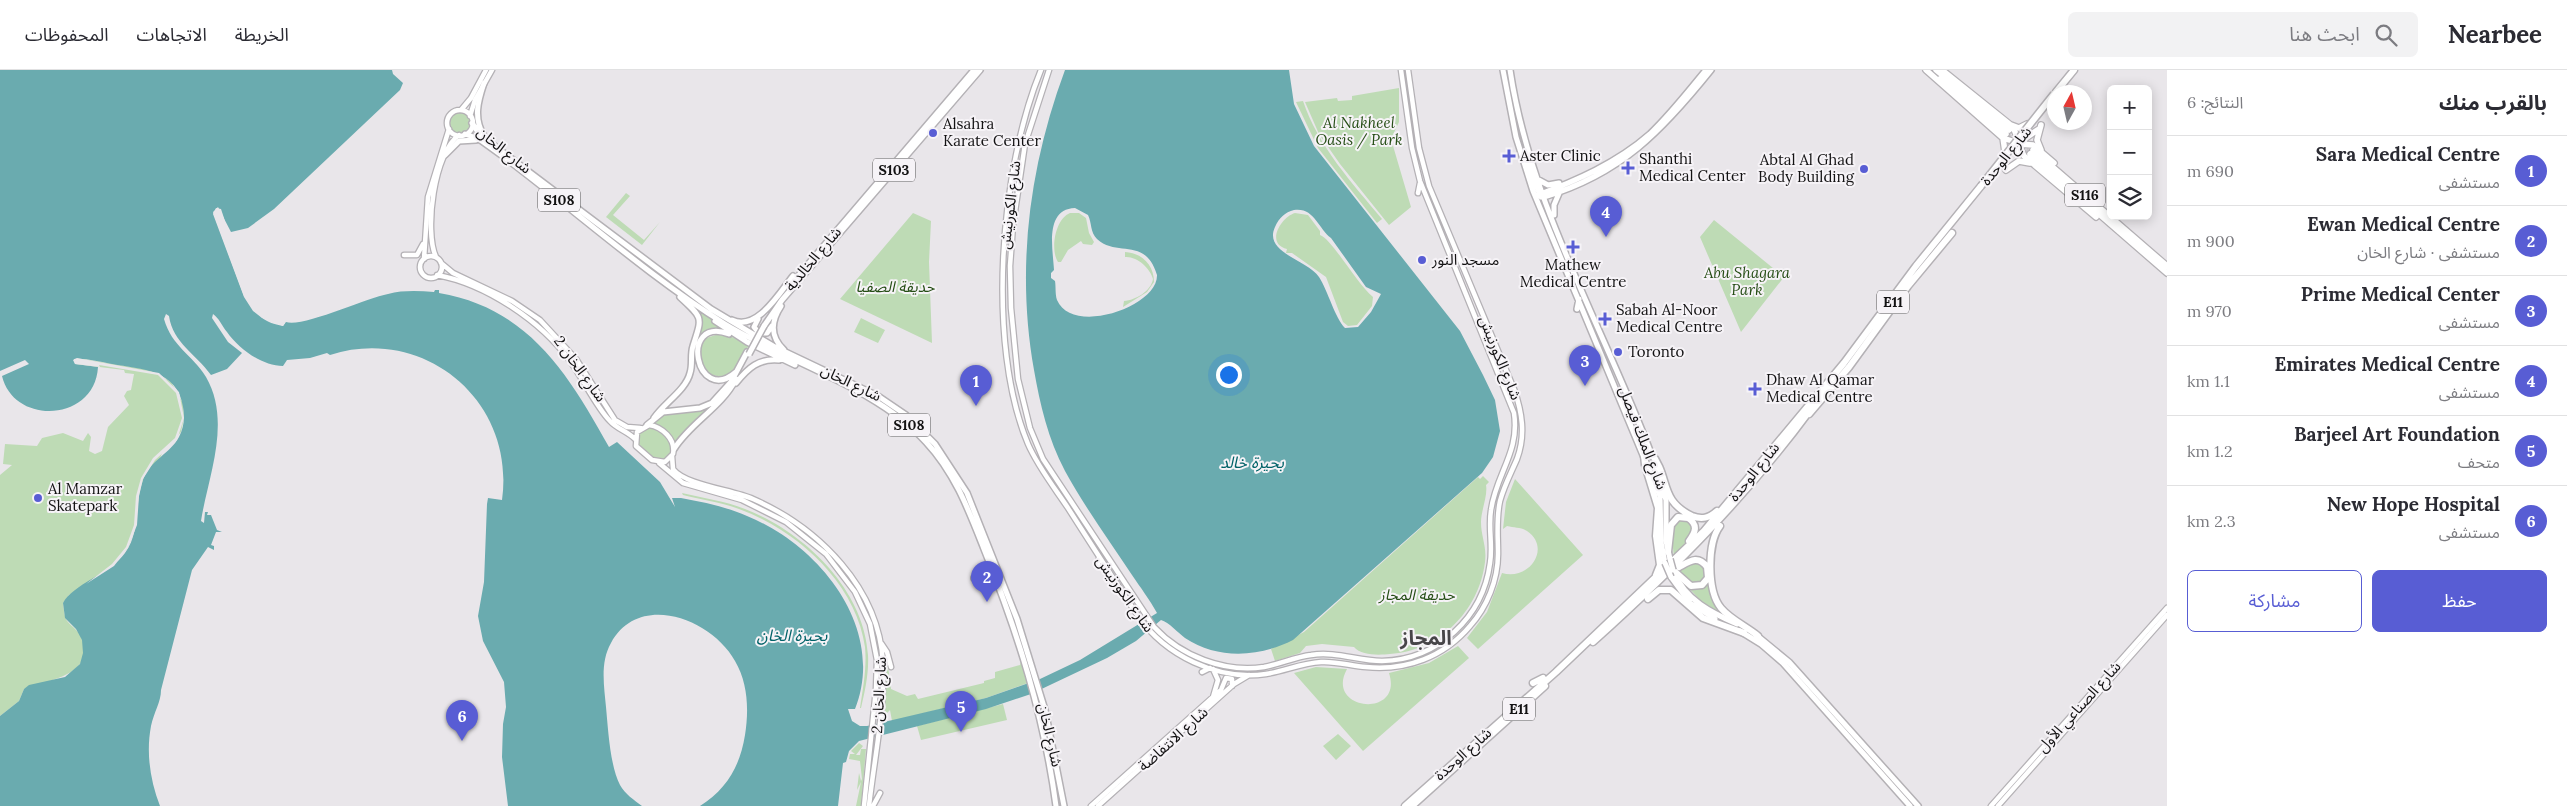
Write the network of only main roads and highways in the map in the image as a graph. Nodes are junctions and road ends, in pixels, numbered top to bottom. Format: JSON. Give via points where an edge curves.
{"nodes":[{"id":1,"x":486,"y":70,"type":"edge"},
{"id":2,"x":492,"y":70,"type":"edge"},
{"id":3,"x":974,"y":70,"type":"edge"},
{"id":4,"x":980,"y":70,"type":"edge"},
{"id":5,"x":1041,"y":70,"type":"edge"},
{"id":6,"x":1049,"y":70,"type":"edge"},
{"id":7,"x":1401,"y":70,"type":"edge"},
{"id":8,"x":1408,"y":70,"type":"edge"},
{"id":9,"x":1503,"y":70,"type":"edge"},
{"id":10,"x":1510,"y":70,"type":"edge"},
{"id":11,"x":1706,"y":70,"type":"edge"},
{"id":12,"x":1711,"y":70,"type":"edge"},
{"id":13,"x":1928,"y":70,"type":"edge"},
{"id":14,"x":1936,"y":70,"type":"edge"},
{"id":15,"x":1942,"y":70,"type":"edge"},
{"id":16,"x":2074,"y":70,"type":"edge"},
{"id":17,"x":2078,"y":70,"type":"edge"},
{"id":18,"x":1038,"y":77,"type":"junction"},
{"id":19,"x":1499,"y":78,"type":"dead end"},
{"id":20,"x":484,"y":83,"type":"junction"},
{"id":21,"x":1403,"y":84,"type":"junction"},
{"id":22,"x":1505,"y":85,"type":"junction"},
{"id":23,"x":2062,"y":85,"type":"edge"},
{"id":24,"x":2066,"y":85,"type":"edge"},
{"id":25,"x":1040,"y":92,"type":"junction"},
{"id":26,"x":1687,"y":92,"type":"junction"},
{"id":27,"x":1411,"y":94,"type":"junction"},
{"id":28,"x":1685,"y":101,"type":"junction"},
{"id":29,"x":2047,"y":103,"type":"edge"},
{"id":30,"x":2047,"y":109,"type":"edge"},
{"id":31,"x":461,"y":110,"type":"junction"},
{"id":32,"x":1674,"y":114,"type":"junction"},
{"id":33,"x":470,"y":116,"type":"junction"},
{"id":34,"x":1407,"y":116,"type":"junction"},
{"id":35,"x":1673,"y":122,"type":"dead end"},
{"id":36,"x":472,"y":123,"type":"junction"},
{"id":37,"x":1415,"y":126,"type":"junction"},
{"id":38,"x":449,"y":129,"type":"junction"},
{"id":39,"x":2007,"y":132,"type":"junction"},
{"id":40,"x":2016,"y":133,"type":"junction"},
{"id":41,"x":462,"y":135,"type":"junction"},
{"id":42,"x":485,"y":140,"type":"junction"},
{"id":43,"x":2010,"y":141,"type":"junction"},
{"id":44,"x":2019,"y":143,"type":"junction"},
{"id":45,"x":1636,"y":147,"type":"junction"},
{"id":46,"x":2031,"y":150,"type":"junction"},
{"id":47,"x":2043,"y":153,"type":"junction"},
{"id":48,"x":2020,"y":154,"type":"junction"},
{"id":49,"x":445,"y":155,"type":"junction"},
{"id":50,"x":1608,"y":158,"type":"dead end"},
{"id":51,"x":2033,"y":165,"type":"junction"},
{"id":52,"x":1603,"y":166,"type":"junction"},
{"id":53,"x":2006,"y":170,"type":"dead end"},
{"id":54,"x":1536,"y":178,"type":"junction"},
{"id":55,"x":1420,"y":181,"type":"junction"},
{"id":56,"x":1570,"y":182,"type":"junction"},
{"id":57,"x":1982,"y":188,"type":"junction"},
{"id":58,"x":1560,"y":191,"type":"junction"},
{"id":59,"x":1418,"y":193,"type":"dead end"},
{"id":60,"x":1539,"y":196,"type":"junction"},
{"id":61,"x":1008,"y":205,"type":"junction"},
{"id":62,"x":2107,"y":209,"type":"edge"},
{"id":63,"x":1013,"y":220,"type":"junction"},
{"id":64,"x":2118,"y":220,"type":"edge"},
{"id":65,"x":1555,"y":223,"type":"junction"},
{"id":66,"x":1440,"y":231,"type":"junction"},
{"id":67,"x":1952,"y":233,"type":"dead end"},
{"id":68,"x":2120,"y":234,"type":"junction"},
{"id":69,"x":1449,"y":235,"type":"junction"},
{"id":70,"x":425,"y":240,"type":"junction"},
{"id":71,"x":2137,"y":240,"type":"junction"},
{"id":72,"x":1004,"y":242,"type":"junction"},
{"id":73,"x":1010,"y":251,"type":"junction"},
{"id":74,"x":1554,"y":253,"type":"dead end"},
{"id":75,"x":404,"y":255,"type":"dead end"},
{"id":76,"x":815,"y":256,"type":"junction"},
{"id":77,"x":1561,"y":256,"type":"junction"},
{"id":78,"x":436,"y":257,"type":"junction"},
{"id":79,"x":424,"y":259,"type":"junction"},
{"id":80,"x":441,"y":263,"type":"junction"},
{"id":81,"x":1453,"y":263,"type":"junction"},
{"id":82,"x":1572,"y":264,"type":"junction"},
{"id":83,"x":2167,"y":266,"type":"edge"},
{"id":84,"x":1462,"y":267,"type":"junction"},
{"id":85,"x":808,"y":270,"type":"junction"},
{"id":86,"x":2167,"y":273,"type":"edge"},
{"id":87,"x":437,"y":275,"type":"junction"},
{"id":88,"x":1581,"y":278,"type":"dead end"},
{"id":89,"x":668,"y":284,"type":"junction"},
{"id":90,"x":1580,"y":285,"type":"junction"},
{"id":91,"x":676,"y":290,"type":"junction"},
{"id":92,"x":690,"y":294,"type":"junction"},
{"id":93,"x":1579,"y":299,"type":"junction"},
{"id":94,"x":694,"y":303,"type":"junction"},
{"id":95,"x":708,"y":307,"type":"junction"},
{"id":96,"x":767,"y":307,"type":"junction"},
{"id":97,"x":1577,"y":309,"type":"dead end"},
{"id":98,"x":775,"y":317,"type":"junction"},
{"id":99,"x":1005,"y":322,"type":"junction"},
{"id":100,"x":1584,"y":325,"type":"dead end"},
{"id":101,"x":763,"y":326,"type":"junction"},
{"id":102,"x":1012,"y":329,"type":"junction"},
{"id":103,"x":1592,"y":329,"type":"junction"},
{"id":104,"x":744,"y":341,"type":"junction"},
{"id":105,"x":1008,"y":352,"type":"junction"},
{"id":106,"x":748,"y":353,"type":"junction"},
{"id":107,"x":787,"y":353,"type":"junction"},
{"id":108,"x":1015,"y":358,"type":"junction"},
{"id":109,"x":784,"y":360,"type":"junction"},
{"id":110,"x":1497,"y":366,"type":"junction"},
{"id":111,"x":738,"y":370,"type":"junction"},
{"id":112,"x":1609,"y":372,"type":"junction"},
{"id":113,"x":1619,"y":374,"type":"junction"},
{"id":114,"x":826,"y":377,"type":"junction"},
{"id":115,"x":1509,"y":377,"type":"junction"},
{"id":116,"x":731,"y":389,"type":"junction"},
{"id":117,"x":672,"y":397,"type":"junction"},
{"id":118,"x":1511,"y":400,"type":"junction"},
{"id":119,"x":1520,"y":405,"type":"junction"},
{"id":120,"x":670,"y":410,"type":"junction"},
{"id":121,"x":654,"y":418,"type":"junction"},
{"id":122,"x":1804,"y":418,"type":"junction"},
{"id":123,"x":647,"y":425,"type":"junction"},
{"id":124,"x":640,"y":428,"type":"junction"},
{"id":125,"x":635,"y":439,"type":"junction"},
{"id":126,"x":674,"y":449,"type":"junction"},
{"id":127,"x":933,"y":450,"type":"junction"},
{"id":128,"x":1647,"y":454,"type":"junction"},
{"id":129,"x":672,"y":456,"type":"junction"},
{"id":130,"x":946,"y":458,"type":"junction"},
{"id":131,"x":659,"y":463,"type":"junction"},
{"id":132,"x":1735,"y":496,"type":"junction"},
{"id":133,"x":1732,"y":506,"type":"junction"},
{"id":134,"x":1064,"y":516,"type":"dead end"},
{"id":135,"x":1073,"y":517,"type":"junction"},
{"id":136,"x":1079,"y":537,"type":"dead end"},
{"id":137,"x":1087,"y":538,"type":"junction"},
{"id":138,"x":1668,"y":552,"type":"junction"},
{"id":139,"x":1682,"y":553,"type":"junction"},
{"id":140,"x":1099,"y":557,"type":"junction"},
{"id":141,"x":1668,"y":561,"type":"junction"},
{"id":142,"x":1098,"y":566,"type":"dead end"},
{"id":143,"x":1490,"y":566,"type":"junction"},
{"id":144,"x":1673,"y":571,"type":"junction"},
{"id":145,"x":974,"y":578,"type":"dead end"},
{"id":146,"x":1495,"y":578,"type":"junction"},
{"id":147,"x":998,"y":584,"type":"junction"},
{"id":148,"x":1644,"y":589,"type":"junction"},
{"id":149,"x":1002,"y":596,"type":"junction"},
{"id":150,"x":1001,"y":605,"type":"dead end"},
{"id":151,"x":2167,"y":608,"type":"edge"},
{"id":152,"x":1014,"y":611,"type":"junction"},
{"id":153,"x":1626,"y":612,"type":"junction"},
{"id":154,"x":1020,"y":614,"type":"dead end"},
{"id":155,"x":2167,"y":615,"type":"edge"},
{"id":156,"x":1744,"y":633,"type":"junction"},
{"id":157,"x":1758,"y":636,"type":"junction"},
{"id":158,"x":880,"y":642,"type":"junction"},
{"id":159,"x":1583,"y":645,"type":"junction"},
{"id":160,"x":1566,"y":653,"type":"dead end"},
{"id":161,"x":1394,"y":660,"type":"junction"},
{"id":162,"x":891,"y":667,"type":"dead end"},
{"id":163,"x":1212,"y":668,"type":"junction"},
{"id":164,"x":1383,"y":668,"type":"junction"},
{"id":165,"x":1202,"y":672,"type":"dead end"},
{"id":166,"x":1556,"y":672,"type":"junction"},
{"id":167,"x":1250,"y":674,"type":"junction"},
{"id":168,"x":1032,"y":675,"type":"junction"},
{"id":169,"x":1534,"y":683,"type":"dead end"},
{"id":170,"x":1232,"y":686,"type":"junction"},
{"id":171,"x":1038,"y":697,"type":"junction"},
{"id":172,"x":1213,"y":697,"type":"junction"},
{"id":173,"x":1523,"y":706,"type":"junction"},
{"id":174,"x":877,"y":708,"type":"junction"},
{"id":175,"x":1522,"y":714,"type":"dead end"},
{"id":176,"x":1859,"y":749,"type":"junction"},
{"id":177,"x":1871,"y":753,"type":"junction"},
{"id":178,"x":872,"y":754,"type":"junction"},
{"id":179,"x":1050,"y":762,"type":"junction"},
{"id":180,"x":1115,"y":784,"type":"junction"},
{"id":181,"x":880,"y":793,"type":"dead end"},
{"id":182,"x":1110,"y":795,"type":"junction"},
{"id":183,"x":864,"y":806,"type":"edge"},
{"id":184,"x":869,"y":806,"type":"edge"},
{"id":185,"x":873,"y":806,"type":"edge"},
{"id":186,"x":1056,"y":806,"type":"edge"},
{"id":187,"x":1064,"y":806,"type":"edge"},
{"id":188,"x":1091,"y":806,"type":"edge"},
{"id":189,"x":1098,"y":806,"type":"edge"},
{"id":190,"x":1405,"y":806,"type":"edge"},
{"id":191,"x":1412,"y":806,"type":"edge"},
{"id":192,"x":1910,"y":806,"type":"edge"},
{"id":193,"x":1918,"y":806,"type":"edge"},
{"id":194,"x":1991,"y":806,"type":"edge"},
{"id":195,"x":1998,"y":806,"type":"edge"}],
"edges":[{"from":1,"to":31,"type":"main road"},
{"from":2,"to":20,"type":"main road"},
{"from":3,"to":76,"type":"main road","name":"شارع الخالدية","number":"S103"},
{"from":4,"to":85,"type":"main road","name":"شارع الخالدية","number":"S103"},
{"from":5,"to":18,"type":"main road","name":"شارع الكورنيش"},
{"from":6,"to":25,"type":"main road","name":"شارع الكورنيش"},
{"from":7,"to":21,"type":"main road","name":"شارع الكورنيش"},
{"from":8,"to":27,"type":"main road","name":"شارع الكورنيش"},
{"from":9,"to":22,"type":"main road","name":"شارع الملك فيصل"},
{"from":10,"to":54,"type":"main road","name":"شارع الملك فيصل","via":[[1520,126]]},
{"from":11,"to":26,"type":"main road"},
{"from":12,"to":28,"type":"main road"},
{"from":13,"to":39,"type":"highway"},
{"from":14,"to":39,"type":"highway"},
{"from":15,"to":39,"type":"highway"},
{"from":16,"to":23,"type":"highway","name":"شارع الوحدة","number":"E11"},
{"from":17,"to":24,"type":"highway"},
{"from":18,"to":25,"type":"main road","via":[[1042,79]]},
{"from":18,"to":61,"type":"main road","name":"شارع الكورنيش","via":[[1019,138]]},
{"from":19,"to":22,"type":"main road"},
{"from":20,"to":33,"type":"main road"},
{"from":20,"to":42,"type":"main road","via":[[477,115]]},
{"from":21,"to":27,"type":"main road","via":[[1407,95]]},
{"from":21,"to":34,"type":"main road","name":"شارع الكورنيش"},
{"from":22,"to":60,"type":"main road","name":"شارع الملك فيصل","via":[[1516,137]]},
{"from":25,"to":63,"type":"main road","name":"شارع الكورنيش","via":[[1022,160]]},
{"from":26,"to":28,"type":"main road"},
{"from":26,"to":45,"type":"main road"},
{"from":27,"to":37,"type":"main road","name":"شارع الكورنيش"},
{"from":28,"to":32,"type":"main road"},
{"from":29,"to":57,"type":"highway","name":"شارع الوحدة","number":"E11","bridge":true},
{"from":30,"to":57,"type":"highway","name":"شارع الوحدة","number":"E11"},
{"from":31,"to":33,"type":"main road"},
{"from":31,"to":38,"type":"main road","via":[[449,116]]},
{"from":32,"to":35,"type":"main road"},
{"from":32,"to":45,"type":"main road"},
{"from":33,"to":36,"type":"main road"},
{"from":34,"to":37,"type":"main road","via":[[1411,115]]},
{"from":34,"to":55,"type":"main road","name":"شارع الكورنيش"},
{"from":36,"to":41,"type":"main road"},
{"from":36,"to":42,"type":"main road","name":"شارع الخان","number":"S108"},
{"from":37,"to":69,"type":"main road","name":"شارع الكورنيش","via":[[1425,172]]},
{"from":38,"to":41,"type":"main road"},
{"from":38,"to":70,"type":"main road","via":[[429,190]]},
{"from":39,"to":40,"type":"highway"},
{"from":39,"to":43,"type":"highway"},
{"from":39,"to":44,"type":"highway","via":[[2005,152]]},
{"from":39,"to":44,"type":"highway","via":[[2027,124]]},
{"from":40,"to":43,"type":"highway"},
{"from":40,"to":44,"type":"highway"},
{"from":41,"to":42,"type":"main road","name":"شارع الخان","number":"S108"},
{"from":41,"to":49,"type":"main road","via":[[450,143]]},
{"from":42,"to":49,"type":"main road","via":[[461,141]]},
{"from":42,"to":89,"type":"main road","name":"شارع الخان","number":"S108"},
{"from":42,"to":92,"type":"main road","name":"شارع الخان","number":"S108"},
{"from":43,"to":44,"type":"highway"},
{"from":44,"to":46,"type":"highway"},
{"from":44,"to":47,"type":"highway","via":[[2040,127],[2036,141]]},
{"from":44,"to":48,"type":"highway"},
{"from":45,"to":52,"type":"main road"},
{"from":45,"to":58,"type":"main road","via":[[1610,170]]},
{"from":46,"to":47,"type":"highway"},
{"from":46,"to":48,"type":"highway","via":[[2024,147]]},
{"from":46,"to":68,"type":"highway","number":"S116"},
{"from":46,"to":71,"type":"highway","number":"S116"},
{"from":47,"to":62,"type":"highway"},
{"from":48,"to":51,"type":"highway"},
{"from":49,"to":78,"type":"main road","via":[[431,221],[431,243]]},
{"from":50,"to":52,"type":"main road"},
{"from":51,"to":53,"type":"highway","via":[[2019,161]]},
{"from":51,"to":68,"type":"highway"},
{"from":52,"to":56,"type":"main road"},
{"from":54,"to":56,"type":"main road","via":[[1548,185]]},
{"from":54,"to":60,"type":"main road","name":"شارع الملك فيصل"},
{"from":55,"to":59,"type":"main road"},
{"from":55,"to":66,"type":"main road","name":"شارع الكورنيش"},
{"from":56,"to":60,"type":"main road"},
{"from":57,"to":122,"type":"highway","name":"شارع الوحدة","number":"E11"},
{"from":57,"to":132,"type":"highway","name":"شارع الوحدة","number":"E11"},
{"from":58,"to":60,"type":"main road"},
{"from":58,"to":65,"type":"main road","via":[[1553,208]]},
{"from":60,"to":65,"type":"main road","name":"شارع الملك فيصل"},
{"from":60,"to":77,"type":"main road","name":"شارع الملك فيصل"},
{"from":60,"to":82,"type":"main road","via":[[1566,258]]},
{"from":61,"to":63,"type":"main road","via":[[1009,219]]},
{"from":61,"to":72,"type":"main road","name":"شارع الكورنيش"},
{"from":63,"to":73,"type":"main road","name":"شارع الكورنيش"},
{"from":64,"to":71,"type":"highway"},
{"from":65,"to":82,"type":"main road","name":"شارع الملك فيصل"},
{"from":66,"to":69,"type":"main road","via":[[1447,241],[1450,240]]},
{"from":66,"to":81,"type":"main road","name":"شارع الكورنيش"},
{"from":67,"to":122,"type":"highway","via":[[1908,286],[1849,367]]},
{"from":68,"to":86,"type":"highway","number":"S116"},
{"from":69,"to":84,"type":"main road","name":"شارع الكورنيش"},
{"from":70,"to":75,"type":"main road","via":[[416,255]]},
{"from":70,"to":79,"type":"main road"},
{"from":71,"to":83,"type":"highway","number":"S116"},
{"from":72,"to":73,"type":"main road","via":[[1009,241]]},
{"from":72,"to":99,"type":"main road","name":"شارع الكورنيش"},
{"from":73,"to":102,"type":"main road","name":"شارع الكورنيش"},
{"from":74,"to":77,"type":"main road"},
{"from":76,"to":96,"type":"main road"},
{"from":76,"to":101,"type":"main road","name":"شارع الخالدية","number":"S103","via":[[775,304]]},
{"from":77,"to":93,"type":"main road","name":"شارع الملك فيصل"},
{"from":78,"to":79,"type":"main road"},
{"from":78,"to":80,"type":"main road"},
{"from":79,"to":87,"type":"main road","via":[[420,266],[422,273],[429,277]]},
{"from":80,"to":87,"type":"main road"},
{"from":80,"to":124,"type":"main road","name":"شارع الخان 2","via":[[453,273],[512,301],[540,320],[576,359],[615,420],[627,427]]},
{"from":81,"to":84,"type":"main road","via":[[1456,258]]},
{"from":81,"to":110,"type":"main road","name":"شارع الكورنيش"},
{"from":82,"to":90,"type":"main road","name":"شارع الملك فيصل"},
{"from":84,"to":115,"type":"main road","name":"شارع الكورنيش"},
{"from":85,"to":98,"type":"main road"},
{"from":85,"to":101,"type":"main road","name":"شارع الخالدية","number":"S103"},
{"from":87,"to":125,"type":"main road","name":"شارع الخان 2","via":[[496,298],[541,328],[569,360],[610,422]]},
{"from":88,"to":90,"type":"main road"},
{"from":89,"to":91,"type":"main road","name":"شارع الخان","number":"S108"},
{"from":89,"to":117,"type":"main road","via":[[694,310],[700,324],[692,350],[690,375]]},
{"from":90,"to":113,"type":"main road","name":"شارع الملك فيصل"},
{"from":91,"to":92,"type":"main road","via":[[687,297]]},
{"from":91,"to":94,"type":"main road","name":"شارع الخان","number":"S108"},
{"from":92,"to":95,"type":"main road","name":"شارع الخان","number":"S108"},
{"from":93,"to":97,"type":"main road"},
{"from":93,"to":103,"type":"main road","name":"شارع الملك فيصل"},
{"from":94,"to":104,"type":"main road"},
{"from":94,"to":114,"type":"main road","name":"شارع الخان","number":"S108","via":[[750,339]]},
{"from":95,"to":96,"type":"main road","via":[[744,323],[754,320]]},
{"from":95,"to":107,"type":"main road","name":"شارع الخان","number":"S108"},
{"from":96,"to":98,"type":"main road","via":[[755,322],[755,329],[761,334],[768,333]]},
{"from":98,"to":107,"type":"main road","via":[[774,337]]},
{"from":99,"to":102,"type":"main road","via":[[1008,331]]},
{"from":99,"to":105,"type":"main road","name":"شارع الكورنيش"},
{"from":100,"to":103,"type":"main road"},
{"from":101,"to":106,"type":"main road","name":"شارع الخالدية","bridge":true},
{"from":102,"to":108,"type":"main road","name":"شارع الكورنيش"},
{"from":103,"to":112,"type":"main road","name":"شارع الملك فيصل"},
{"from":104,"to":109,"type":"main road"},
{"from":104,"to":111,"type":"main road","via":[[727,333],[715,332],[702,340],[697,351],[699,366],[710,377],[724,379]]},
{"from":105,"to":108,"type":"main road","via":[[1011,350]]},
{"from":105,"to":135,"type":"main road","name":"شارع الكورنيش","via":[[1017,408],[1028,442]]},
{"from":106,"to":111,"type":"main road","name":"شارع الخالدية"},
{"from":106,"to":116,"type":"main road","name":"شارع الخالدية"},
{"from":107,"to":130,"type":"main road","name":"شارع الخان","number":"S108","via":[[854,383],[889,403],[920,428]]},
{"from":108,"to":161,"type":"main road","name":"شارع الكورنيش","via":[[1025,411],[1040,453],[1158,632],[1191,654],[1237,668],[1262,667],[1324,654]]},
{"from":109,"to":114,"type":"main road"},
{"from":109,"to":116,"type":"main road","via":[[755,364]]},
{"from":110,"to":115,"type":"main road","via":[[1505,378]]},
{"from":110,"to":118,"type":"main road","name":"شارع الكورنيش"},
{"from":111,"to":120,"type":"main road","name":"شارع الخالدية","via":[[712,403],[700,408]]},
{"from":112,"to":113,"type":"main road","via":[[1616,380]]},
{"from":112,"to":128,"type":"main road","name":"شارع الملك فيصل"},
{"from":113,"to":128,"type":"main road","name":"شارع الملك فيصل"},
{"from":114,"to":127,"type":"main road","name":"شارع الخان","number":"S108","via":[[883,408]]},
{"from":115,"to":119,"type":"main road","name":"شارع الكورنيش"},
{"from":116,"to":126,"type":"main road","name":"شارع الخالدية"},
{"from":117,"to":120,"type":"main road"},
{"from":117,"to":121,"type":"main road"},
{"from":118,"to":119,"type":"main road","via":[[1514,397]]},
{"from":118,"to":143,"type":"main road","name":"شارع الكورنيش","via":[[1515,438],[1492,505]]},
{"from":119,"to":146,"type":"main road","name":"شارع الكورنيش","via":[[1522,440],[1499,507]]},
{"from":120,"to":121,"type":"main road","name":"شارع الخالدية"},
{"from":121,"to":123,"type":"main road","name":"شارع الخالدية"},
{"from":122,"to":133,"type":"highway","name":"شارع الوحدة","number":"E11"},
{"from":123,"to":124,"type":"main road"},
{"from":123,"to":126,"type":"main road","via":[[665,433]]},
{"from":124,"to":125,"type":"main road"},
{"from":125,"to":131,"type":"main road","via":[[642,453]]},
{"from":126,"to":129,"type":"main road"},
{"from":127,"to":130,"type":"main road","via":[[936,448]]},
{"from":127,"to":147,"type":"main road","name":"شارع الخان","number":"S108","via":[[965,502]]},
{"from":128,"to":132,"type":"highway","via":[[1658,463],[1672,503],[1680,510],[1705,518]]},
{"from":128,"to":138,"type":"main road","name":"شارع الملك فيصل","via":[[1666,500]]},
{"from":128,"to":141,"type":"main road","name":"شارع الملك فيصل","via":[[1661,500],[1661,542]]},
{"from":128,"to":148,"type":"highway","via":[[1645,465],[1657,504],[1656,536],[1660,561],[1658,572]]},
{"from":129,"to":131,"type":"main road"},
{"from":129,"to":158,"type":"main road","name":"شارع الخان 2","via":[[673,469],[683,478],[732,491],[764,504],[790,518],[817,540],[838,560],[861,591],[873,616]]},
{"from":130,"to":152,"type":"main road","name":"شارع الخان","number":"S108","via":[[969,498]]},
{"from":131,"to":174,"type":"main road","name":"شارع الخان 2","via":[[683,483],[742,500],[779,517],[807,537],[836,565],[859,598],[872,630]]},
{"from":132,"to":139,"type":"highway","name":"شارع الوحدة","number":"E11"},
{"from":133,"to":144,"type":"highway","name":"شارع الوحدة","number":"E11"},
{"from":133,"to":157,"type":"highway","via":[[1711,541],[1714,592],[1724,612]]},
{"from":134,"to":135,"type":"main road"},
{"from":135,"to":137,"type":"main road","name":"شارع الكورنيش"},
{"from":136,"to":137,"type":"main road"},
{"from":137,"to":140,"type":"main road","name":"شارع الكورنيش"},
{"from":138,"to":139,"type":"highway","via":[[1671,525],[1682,516],[1692,520],[1695,529]]},
{"from":138,"to":141,"type":"main road","name":"شارع الملك فيصل"},
{"from":139,"to":148,"type":"highway","name":"شارع الوحدة","number":"E11"},
{"from":140,"to":142,"type":"main road"},
{"from":140,"to":163,"type":"main road","name":"شارع الكورنيش","via":[[1154,636],[1176,653]]},
{"from":141,"to":144,"type":"main road","name":"شارع الملك فيصل","bridge":true},
{"from":143,"to":146,"type":"main road","via":[[1494,565]]},
{"from":143,"to":161,"type":"main road","name":"شارع الكورنيش","via":[[1478,602],[1458,629],[1432,648]]},
{"from":144,"to":144,"type":"highway","via":[[1691,560],[1699,560],[1707,566],[1708,576],[1703,584],[1694,587]]},
{"from":144,"to":153,"type":"highway","name":"شارع الوحدة","number":"E11"},
{"from":144,"to":156,"type":"main road","name":"شارع الملك فيصل","via":[[1681,593],[1695,607]]},
{"from":144,"to":157,"type":"main road","name":"شارع الملك فيصل","via":[[1686,592],[1702,606]]},
{"from":145,"to":147,"type":"main road","via":[[987,578]]},
{"from":146,"to":164,"type":"main road","name":"شارع الكورنيش","via":[[1480,614],[1452,644],[1418,662]]},
{"from":147,"to":149,"type":"main road","name":"شارع الخان","number":"S108"},
{"from":148,"to":159,"type":"highway","name":"شارع الوحدة","number":"E11"},
{"from":149,"to":150,"type":"main road"},
{"from":149,"to":168,"type":"main road","name":"شارع الخان","number":"S108"},
{"from":151,"to":194,"type":"main road","name":"شارع الصناعي الأول"},
{"from":152,"to":154,"type":"main road"},
{"from":152,"to":168,"type":"main road","name":"شارع الخان","number":"S108"},
{"from":153,"to":156,"type":"highway","via":[[1634,610],[1656,591],[1666,588],[1708,620]]},
{"from":153,"to":173,"type":"highway","name":"شارع الوحدة","number":"E11"},
{"from":155,"to":195,"type":"main road","name":"شارع الصناعي الأول"},
{"from":156,"to":176,"type":"main road","name":"شارع الملك فيصل","via":[[1783,664]]},
{"from":157,"to":177,"type":"main road","name":"شارع الملك فيصل","via":[[1789,662]]},
{"from":158,"to":162,"type":"main road"},
{"from":158,"to":174,"type":"main road","name":"شارع الخان 2","via":[[883,673]]},
{"from":159,"to":160,"type":"highway"},
{"from":159,"to":166,"type":"highway","name":"شارع الوحدة","number":"E11"},
{"from":161,"to":164,"type":"main road","via":[[1382,662]]},
{"from":163,"to":165,"type":"main road"},
{"from":163,"to":167,"type":"main road","name":"شارع الكورنيش"},
{"from":163,"to":172,"type":"main road","name":"شارع الانتفاضة","via":[[1218,680]]},
{"from":164,"to":167,"type":"main road","name":"شارع الكورنيش","via":[[1322,662]]},
{"from":166,"to":169,"type":"highway"},
{"from":166,"to":190,"type":"highway","name":"شارع الوحدة","number":"E11"},
{"from":167,"to":170,"type":"main road","name":"شارع الانتفاضة"},
{"from":168,"to":171,"type":"main road","name":"شارع الخان","number":"S108"},
{"from":170,"to":172,"type":"main road","via":[[1232,679],[1226,678],[1221,690]]},
{"from":170,"to":182,"type":"main road","name":"شارع الانتفاضة"},
{"from":171,"to":179,"type":"main road","name":"شارع الخان","number":"S108"},
{"from":171,"to":187,"type":"main road","name":"شارع الخان","number":"S108","via":[[1056,760]]},
{"from":172,"to":180,"type":"main road","name":"شارع الانتفاضة"},
{"from":173,"to":175,"type":"highway"},
{"from":173,"to":191,"type":"highway","name":"شارع الوحدة","number":"E11","via":[[1496,734]]},
{"from":174,"to":178,"type":"main road","name":"شارع الخان 2"},
{"from":176,"to":177,"type":"main road","via":[[1869,755]]},
{"from":176,"to":192,"type":"main road","name":"شارع الملك فيصل"},
{"from":177,"to":193,"type":"main road","name":"شارع الملك فيصل"},
{"from":178,"to":183,"type":"main road","name":"شارع الخان 2"},
{"from":178,"to":184,"type":"main road","name":"شارع الخان 2"},
{"from":179,"to":186,"type":"main road"},
{"from":179,"to":186,"type":"main road","name":"شارع الخان","number":"S108"},
{"from":180,"to":182,"type":"main road"},
{"from":180,"to":188,"type":"main road","name":"شارع الانتفاضة"},
{"from":181,"to":185,"type":"main road"},
{"from":182,"to":189,"type":"main road","name":"شارع الانتفاضة"}]}
